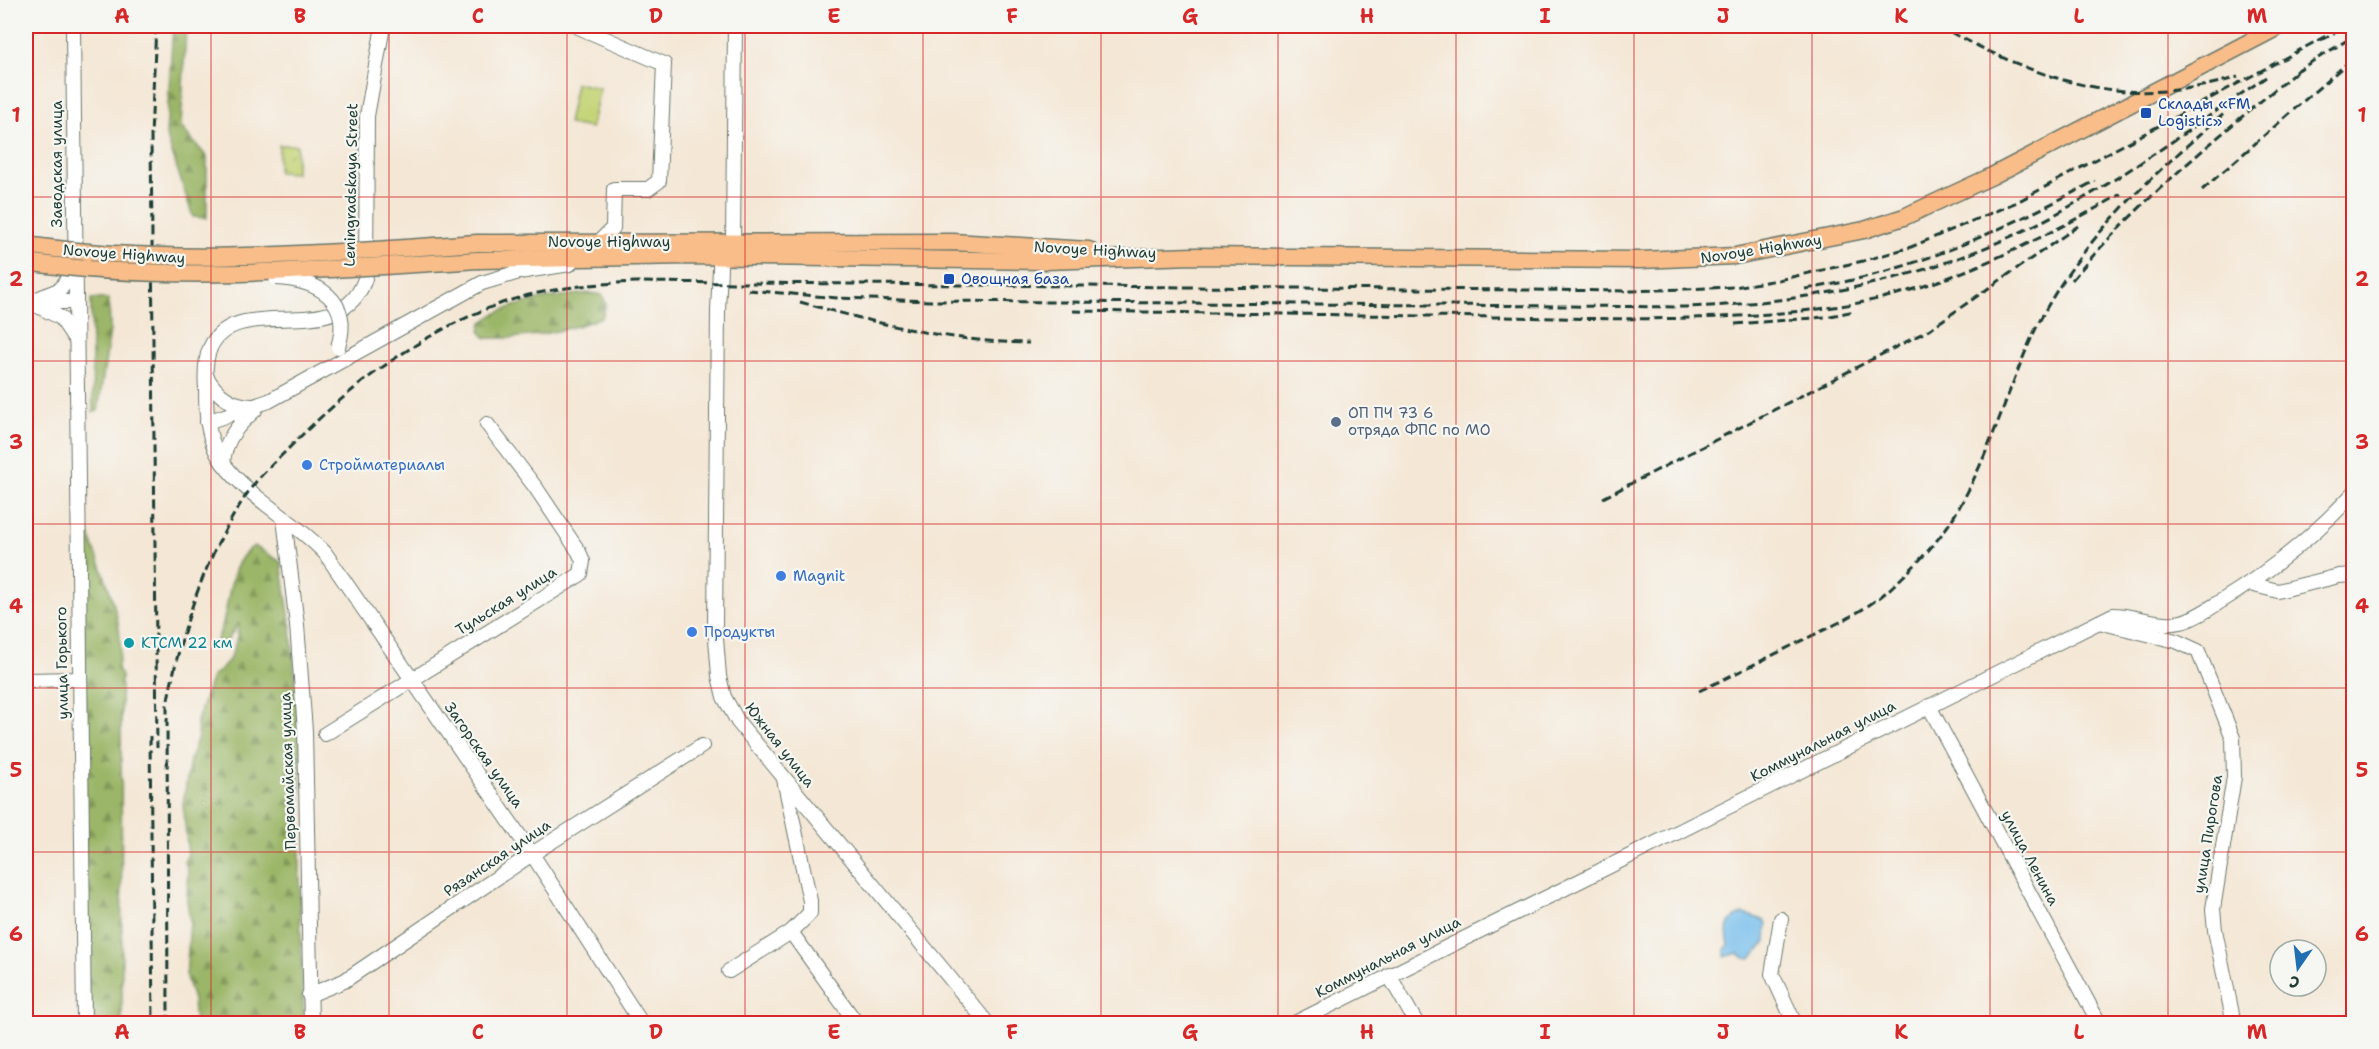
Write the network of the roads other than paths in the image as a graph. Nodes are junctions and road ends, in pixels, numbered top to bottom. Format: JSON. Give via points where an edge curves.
{"nodes":[{"id":1,"x":74,"y":26,"type":"edge"},
{"id":2,"x":383,"y":26,"type":"edge"},
{"id":3,"x":576,"y":26,"type":"edge"},
{"id":4,"x":735,"y":26,"type":"edge"},
{"id":5,"x":2280,"y":26,"type":"edge"},
{"id":6,"x":613,"y":228,"type":"junction"},
{"id":7,"x":600,"y":241,"type":"junction"},
{"id":8,"x":26,"y":245,"type":"edge"},
{"id":9,"x":725,"y":246,"type":"junction"},
{"id":10,"x":627,"y":249,"type":"junction"},
{"id":11,"x":478,"y":252,"type":"junction"},
{"id":12,"x":26,"y":262,"type":"edge"},
{"id":13,"x":75,"y":263,"type":"junction"},
{"id":14,"x":214,"y":275,"type":"junction"},
{"id":15,"x":28,"y":302,"type":"edge"},
{"id":16,"x":75,"y":302,"type":"junction"},
{"id":17,"x":76,"y":341,"type":"junction"},
{"id":18,"x":205,"y":374,"type":"junction"},
{"id":19,"x":310,"y":378,"type":"junction"},
{"id":20,"x":259,"y":406,"type":"junction"},
{"id":21,"x":207,"y":422,"type":"junction"},
{"id":22,"x":487,"y":424,"type":"dead end"},
{"id":23,"x":223,"y":463,"type":"junction"},
{"id":24,"x":2354,"y":493,"type":"edge"},
{"id":25,"x":284,"y":519,"type":"junction"},
{"id":26,"x":2354,"y":575,"type":"edge"},
{"id":27,"x":2250,"y":584,"type":"junction"},
{"id":28,"x":2099,"y":622,"type":"junction"},
{"id":29,"x":79,"y":679,"type":"junction"},
{"id":30,"x":26,"y":680,"type":"edge"},
{"id":31,"x":411,"y":680,"type":"junction"},
{"id":32,"x":1929,"y":706,"type":"junction"},
{"id":33,"x":325,"y":734,"type":"dead end"},
{"id":34,"x":702,"y":746,"type":"dead end"},
{"id":35,"x":784,"y":779,"type":"junction"},
{"id":36,"x":532,"y":854,"type":"junction"},
{"id":37,"x":1781,"y":919,"type":"dead end"},
{"id":38,"x":791,"y":932,"type":"junction"},
{"id":39,"x":729,"y":972,"type":"dead end"},
{"id":40,"x":1389,"y":975,"type":"junction"},
{"id":41,"x":309,"y":995,"type":"junction"},
{"id":42,"x":84,"y":1023,"type":"edge"},
{"id":43,"x":310,"y":1023,"type":"edge"},
{"id":44,"x":642,"y":1023,"type":"edge"},
{"id":45,"x":857,"y":1023,"type":"edge"},
{"id":46,"x":988,"y":1023,"type":"edge"},
{"id":47,"x":1293,"y":1023,"type":"edge"},
{"id":48,"x":1417,"y":1023,"type":"edge"},
{"id":49,"x":1795,"y":1023,"type":"edge"},
{"id":50,"x":2093,"y":1023,"type":"edge"},
{"id":51,"x":2234,"y":1023,"type":"edge"}],
"edges":[{"from":1,"to":13,"type":"street","name":"Заводская улица"},
{"from":2,"to":18,"type":"street","name":"Leningradskaya Street","via":[[367,116],[366,275],[362,290],[353,301],[330,315],[257,321],[225,331],[209,349]]},
{"from":3,"to":6,"type":"street","via":[[664,64],[659,182],[648,189],[614,189]]},
{"from":4,"to":9,"type":"street","name":"Южная улица"},
{"from":5,"to":9,"type":"main road","name":"Novoye Highway","via":[[1941,201],[1863,230],[1789,247],[1696,260],[1193,256],[1045,261]]},
{"from":6,"to":7,"type":"street"},
{"from":6,"to":10,"type":"street"},
{"from":7,"to":10,"type":"main road","name":"Novoye Highway"},
{"from":7,"to":11,"type":"main road","name":"Novoye Highway"},
{"from":8,"to":11,"type":"main road","name":"Novoye Highway","bridge":true,"via":[[107,255],[214,258]]},
{"from":9,"to":10,"type":"main road","name":"Novoye Highway"},
{"from":9,"to":35,"type":"street","name":"Южная улица","via":[[715,626],[719,676],[724,697],[738,722]]},
{"from":10,"to":11,"type":"main road","name":"Novoye Highway"},
{"from":10,"to":19,"type":"street","via":[[482,283]]},
{"from":11,"to":14,"type":"main road","name":"Novoye Highway","bridge":true},
{"from":12,"to":14,"type":"main road","name":"Novoye Highway","bridge":true,"via":[[127,273]]},
{"from":13,"to":15,"type":"street","via":[[61,289]]},
{"from":13,"to":16,"type":"street","name":"Заводская улица"},
{"from":14,"to":19,"type":"street","bridge":true,"via":[[302,280],[321,289],[333,301],[341,319],[341,338],[338,347]]},
{"from":15,"to":16,"type":"street"},
{"from":15,"to":17,"type":"street","via":[[61,318]]},
{"from":16,"to":17,"type":"street","name":"улица Горького"},
{"from":17,"to":29,"type":"street","name":"улица Горького"},
{"from":18,"to":20,"type":"street","via":[[224,398],[242,406]]},
{"from":18,"to":21,"type":"street"},
{"from":19,"to":20,"type":"street"},
{"from":20,"to":21,"type":"street"},
{"from":20,"to":23,"type":"street","via":[[235,429]]},
{"from":21,"to":23,"type":"street"},
{"from":22,"to":31,"type":"street","name":"Тульская улица","via":[[579,552],[583,561],[581,574]]},
{"from":23,"to":25,"type":"street","name":"Загорская улица"},
{"from":24,"to":27,"type":"street","name":"Коммунальная улица"},
{"from":25,"to":31,"type":"street","name":"Загорская улица","via":[[325,553]]},
{"from":25,"to":41,"type":"street","name":"Первомайская улица","via":[[305,731]]},
{"from":26,"to":27,"type":"street","via":[[2278,591]]},
{"from":27,"to":28,"type":"street","name":"Коммунальная улица","via":[[2182,622],[2113,615]]},
{"from":28,"to":32,"type":"street","name":"Коммунальная улица"},
{"from":28,"to":51,"type":"street","name":"улица Пирогова","via":[[2176,641],[2198,651],[2234,738],[2234,777],[2213,909]]},
{"from":29,"to":30,"type":"street"},
{"from":29,"to":42,"type":"street","name":"улица Горького"},
{"from":31,"to":33,"type":"street","name":"Тульская улица"},
{"from":31,"to":36,"type":"street","name":"Загорская улица"},
{"from":32,"to":40,"type":"street","name":"Коммунальная улица"},
{"from":32,"to":50,"type":"street","name":"улица Ленина","via":[[2098,1021]]},
{"from":34,"to":36,"type":"street","name":"Рязанская улица"},
{"from":35,"to":38,"type":"street","via":[[810,901],[810,912],[804,922]]},
{"from":35,"to":46,"type":"street","name":"Южная улица"},
{"from":36,"to":41,"type":"street","name":"Рязанская улица","via":[[344,981]]},
{"from":36,"to":44,"type":"street","name":"Загорская улица"},
{"from":37,"to":49,"type":"street","via":[[1772,974]]},
{"from":38,"to":39,"type":"street"},
{"from":38,"to":45,"type":"street"},
{"from":40,"to":47,"type":"street","name":"Коммунальная улица"},
{"from":40,"to":48,"type":"street"},
{"from":41,"to":43,"type":"street","name":"Первомайская улица"}]}
